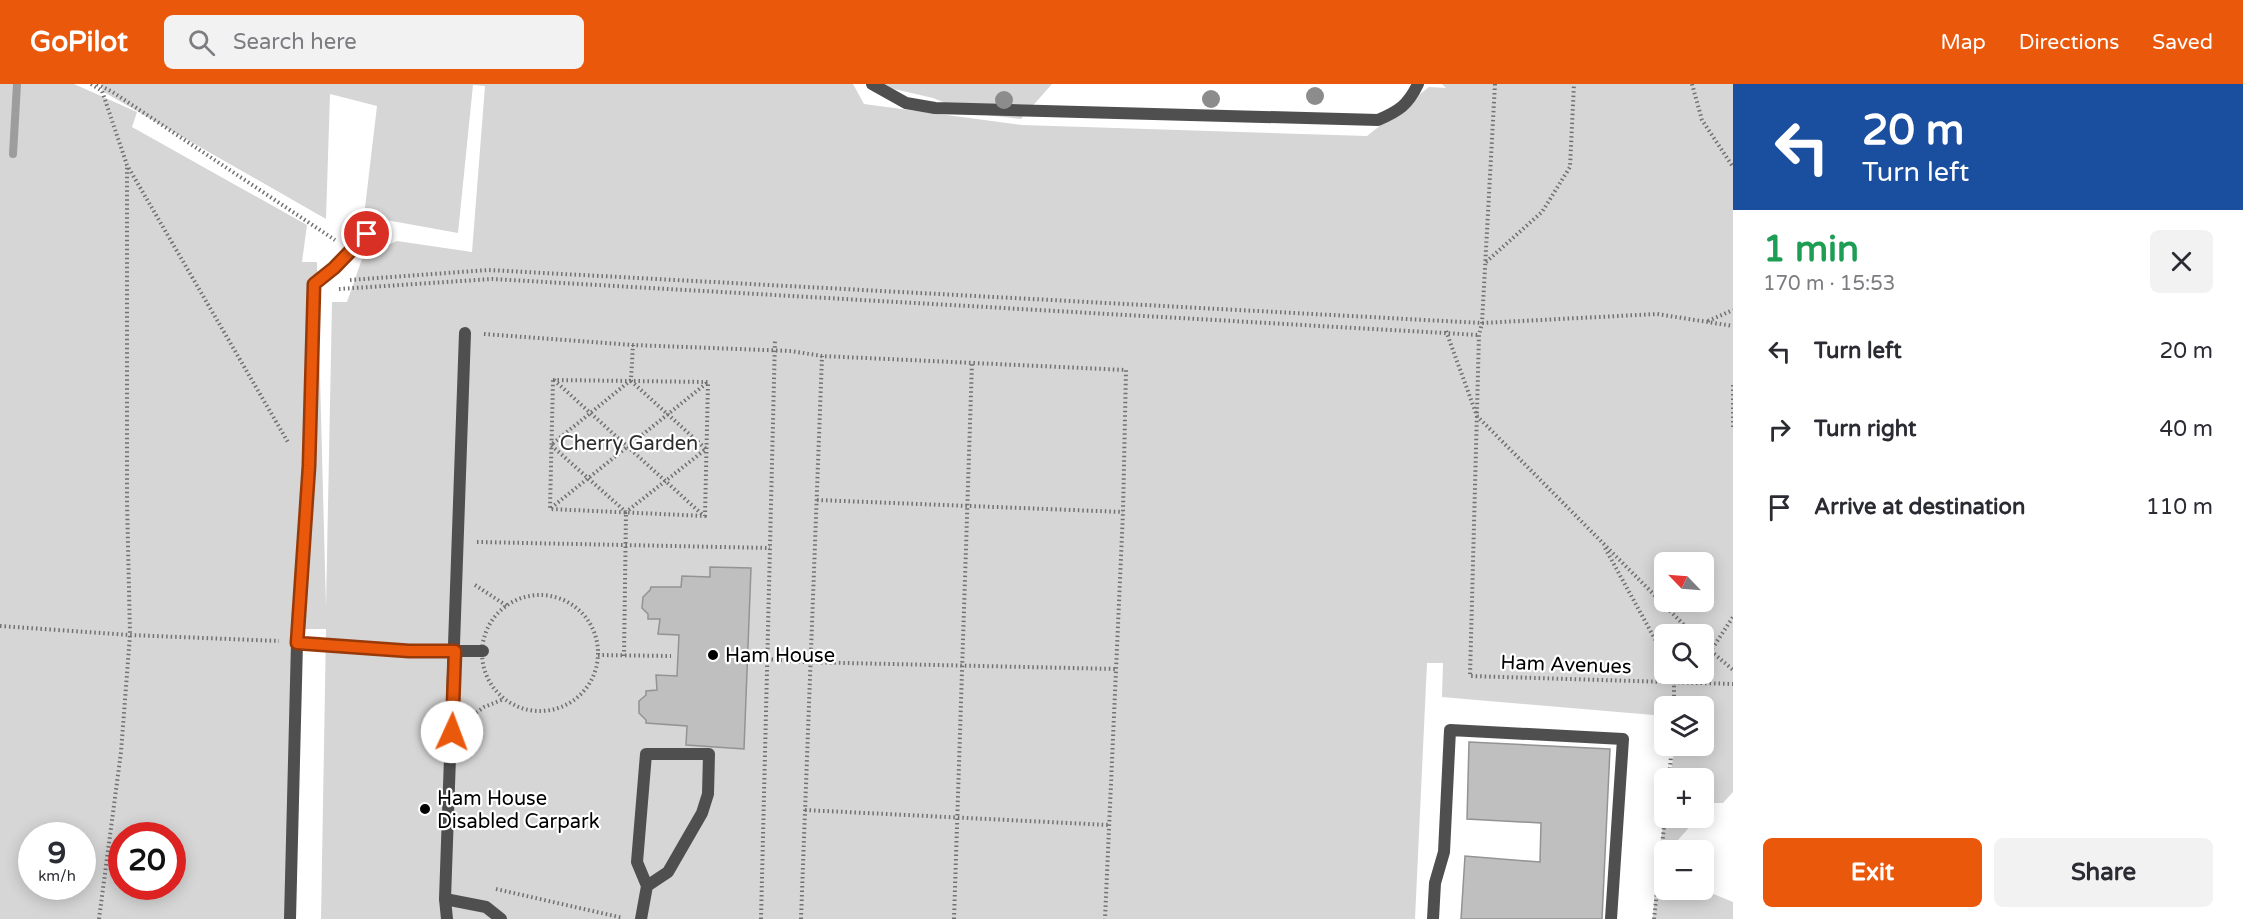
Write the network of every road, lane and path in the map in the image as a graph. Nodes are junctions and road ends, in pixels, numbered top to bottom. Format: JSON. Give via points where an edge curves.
{"nodes":[{"id":1,"x":91,"y":84,"type":"edge"},
{"id":2,"x":97,"y":84,"type":"edge"},
{"id":3,"x":872,"y":84,"type":"edge"},
{"id":4,"x":1418,"y":84,"type":"edge"},
{"id":5,"x":1495,"y":84,"type":"edge"},
{"id":6,"x":1574,"y":84,"type":"edge"},
{"id":7,"x":1692,"y":84,"type":"edge"},
{"id":8,"x":127,"y":165,"type":"junction"},
{"id":9,"x":1733,"y":167,"type":"edge"},
{"id":10,"x":367,"y":234,"type":"dead end"},
{"id":11,"x":348,"y":254,"type":"junction"},
{"id":12,"x":1486,"y":263,"type":"junction"},
{"id":13,"x":352,"y":288,"type":"dead end"},
{"id":14,"x":1733,"y":310,"type":"edge"},
{"id":15,"x":1707,"y":321,"type":"junction"},
{"id":16,"x":1482,"y":323,"type":"junction"},
{"id":17,"x":1733,"y":326,"type":"edge"},
{"id":18,"x":1446,"y":332,"type":"junction"},
{"id":19,"x":465,"y":333,"type":"joint"},
{"id":20,"x":1479,"y":335,"type":"junction"},
{"id":21,"x":776,"y":339,"type":"dead end"},
{"id":22,"x":633,"y":345,"type":"junction"},
{"id":23,"x":775,"y":351,"type":"junction"},
{"id":24,"x":822,"y":356,"type":"junction"},
{"id":25,"x":972,"y":362,"type":"junction"},
{"id":26,"x":553,"y":380,"type":"junction"},
{"id":27,"x":631,"y":380,"type":"junction"},
{"id":28,"x":708,"y":382,"type":"junction"},
{"id":29,"x":1733,"y":385,"type":"edge"},
{"id":30,"x":591,"y":413,"type":"junction"},
{"id":31,"x":668,"y":414,"type":"junction"},
{"id":32,"x":1478,"y":416,"type":"junction"},
{"id":33,"x":1733,"y":428,"type":"edge"},
{"id":34,"x":290,"y":445,"type":"dead end"},
{"id":35,"x":551,"y":445,"type":"junction"},
{"id":36,"x":628,"y":447,"type":"junction"},
{"id":37,"x":706,"y":449,"type":"junction"},
{"id":38,"x":589,"y":478,"type":"junction"},
{"id":39,"x":666,"y":481,"type":"junction"},
{"id":40,"x":817,"y":500,"type":"junction"},
{"id":41,"x":967,"y":507,"type":"junction"},
{"id":42,"x":550,"y":509,"type":"junction"},
{"id":43,"x":626,"y":512,"type":"junction"},
{"id":44,"x":1122,"y":512,"type":"junction"},
{"id":45,"x":705,"y":516,"type":"junction"},
{"id":46,"x":459,"y":541,"type":"junction"},
{"id":47,"x":1602,"y":542,"type":"junction"},
{"id":48,"x":626,"y":544,"type":"junction"},
{"id":49,"x":770,"y":548,"type":"junction"},
{"id":50,"x":458,"y":573,"type":"junction"},
{"id":51,"x":507,"y":606,"type":"junction"},
{"id":52,"x":1733,"y":617,"type":"edge"},
{"id":53,"x":1683,"y":624,"type":"edge"},
{"id":54,"x":0,"y":626,"type":"edge"},
{"id":55,"x":130,"y":635,"type":"junction"},
{"id":56,"x":1654,"y":637,"type":"edge"},
{"id":57,"x":297,"y":643,"type":"junction"},
{"id":58,"x":1714,"y":646,"type":"edge"},
{"id":59,"x":455,"y":651,"type":"junction"},
{"id":60,"x":483,"y":651,"type":"junction"},
{"id":61,"x":598,"y":655,"type":"junction"},
{"id":62,"x":1714,"y":655,"type":"edge"},
{"id":63,"x":624,"y":656,"type":"junction"},
{"id":64,"x":671,"y":656,"type":"dead end"},
{"id":65,"x":767,"y":659,"type":"junction"},
{"id":66,"x":811,"y":662,"type":"junction"},
{"id":67,"x":962,"y":666,"type":"junction"},
{"id":68,"x":1116,"y":669,"type":"junction"},
{"id":69,"x":1733,"y":670,"type":"edge"},
{"id":70,"x":1654,"y":682,"type":"edge"},
{"id":71,"x":1714,"y":683,"type":"edge"},
{"id":72,"x":1733,"y":684,"type":"edge"},
{"id":73,"x":505,"y":699,"type":"junction"},
{"id":74,"x":452,"y":732,"type":"junction"},
{"id":75,"x":805,"y":810,"type":"junction"},
{"id":76,"x":957,"y":817,"type":"junction"},
{"id":77,"x":1109,"y":825,"type":"junction"},
{"id":78,"x":1664,"y":828,"type":"edge"},
{"id":79,"x":646,"y":886,"type":"junction"},
{"id":80,"x":489,"y":888,"type":"dead end"},
{"id":81,"x":445,"y":899,"type":"junction"},
{"id":82,"x":99,"y":919,"type":"edge"},
{"id":83,"x":290,"y":919,"type":"edge"},
{"id":84,"x":447,"y":919,"type":"edge"},
{"id":85,"x":501,"y":919,"type":"edge"},
{"id":86,"x":628,"y":919,"type":"edge"},
{"id":87,"x":641,"y":919,"type":"edge"},
{"id":88,"x":761,"y":919,"type":"edge"},
{"id":89,"x":801,"y":919,"type":"edge"},
{"id":90,"x":954,"y":919,"type":"edge"},
{"id":91,"x":1105,"y":919,"type":"edge"},
{"id":92,"x":1433,"y":919,"type":"edge"},
{"id":93,"x":1611,"y":919,"type":"edge"},
{"id":94,"x":1654,"y":919,"type":"edge"}],
"edges":[{"from":1,"to":8,"type":"path","via":[[102,92]]},
{"from":2,"to":11,"type":"path","via":[[339,243]]},
{"from":3,"to":4,"type":"lane","via":[[906,103],[935,108],[1378,120],[1400,110]]},
{"from":5,"to":12,"type":"path"},
{"from":6,"to":12,"type":"path","via":[[1570,167],[1542,212]]},
{"from":7,"to":9,"type":"path","via":[[1702,120]]},
{"from":8,"to":34,"type":"path"},
{"from":8,"to":55,"type":"path"},
{"from":10,"to":11,"type":"lane"},
{"from":11,"to":16,"type":"path","via":[[365,278],[488,270]]},
{"from":11,"to":57,"type":"lane","via":[[314,284],[309,466]]},
{"from":12,"to":16,"type":"path"},
{"from":13,"to":18,"type":"path","via":[[492,279]]},
{"from":14,"to":15,"type":"path"},
{"from":15,"to":16,"type":"path","via":[[1657,314]]},
{"from":15,"to":17,"type":"path"},
{"from":16,"to":20,"type":"path"},
{"from":18,"to":20,"type":"path"},
{"from":18,"to":32,"type":"path"},
{"from":19,"to":22,"type":"path"},
{"from":19,"to":46,"type":"lane"},
{"from":20,"to":32,"type":"path"},
{"from":21,"to":23,"type":"path"},
{"from":22,"to":23,"type":"path"},
{"from":22,"to":27,"type":"path"},
{"from":23,"to":24,"type":"path"},
{"from":23,"to":49,"type":"path"},
{"from":24,"to":25,"type":"path"},
{"from":24,"to":40,"type":"path"},
{"from":25,"to":41,"type":"path"},
{"from":25,"to":44,"type":"path","via":[[1126,370]]},
{"from":26,"to":27,"type":"path"},
{"from":26,"to":30,"type":"path"},
{"from":26,"to":35,"type":"path"},
{"from":27,"to":28,"type":"path"},
{"from":27,"to":30,"type":"path"},
{"from":27,"to":31,"type":"path"},
{"from":28,"to":31,"type":"path"},
{"from":28,"to":37,"type":"path"},
{"from":29,"to":33,"type":"path"},
{"from":30,"to":35,"type":"path"},
{"from":30,"to":36,"type":"path"},
{"from":31,"to":36,"type":"path"},
{"from":31,"to":37,"type":"path"},
{"from":32,"to":47,"type":"path"},
{"from":32,"to":70,"type":"path","name":"Ham Avenues","via":[[1470,676]]},
{"from":35,"to":38,"type":"path"},
{"from":35,"to":42,"type":"path"},
{"from":36,"to":38,"type":"path"},
{"from":36,"to":39,"type":"path"},
{"from":37,"to":39,"type":"path"},
{"from":37,"to":45,"type":"path"},
{"from":38,"to":42,"type":"path"},
{"from":38,"to":43,"type":"path"},
{"from":39,"to":43,"type":"path"},
{"from":39,"to":45,"type":"path"},
{"from":40,"to":41,"type":"path"},
{"from":40,"to":66,"type":"path"},
{"from":41,"to":44,"type":"path"},
{"from":41,"to":67,"type":"path"},
{"from":42,"to":43,"type":"path"},
{"from":43,"to":45,"type":"path"},
{"from":43,"to":48,"type":"path"},
{"from":44,"to":68,"type":"path"},
{"from":46,"to":48,"type":"path"},
{"from":46,"to":50,"type":"lane"},
{"from":47,"to":53,"type":"path"},
{"from":47,"to":56,"type":"path"},
{"from":48,"to":49,"type":"path"},
{"from":48,"to":63,"type":"path"},
{"from":49,"to":65,"type":"path"},
{"from":50,"to":51,"type":"path"},
{"from":50,"to":59,"type":"lane"},
{"from":51,"to":60,"type":"path","via":[[486,634]]},
{"from":51,"to":61,"type":"path","via":[[537,595],[568,602],[591,624]]},
{"from":52,"to":58,"type":"path"},
{"from":54,"to":55,"type":"path"},
{"from":55,"to":57,"type":"path"},
{"from":55,"to":82,"type":"path","via":[[121,752]]},
{"from":57,"to":59,"type":"lane"},
{"from":57,"to":83,"type":"lane"},
{"from":59,"to":60,"type":"lane"},
{"from":59,"to":74,"type":"lane"},
{"from":60,"to":73,"type":"path","via":[[488,678]]},
{"from":61,"to":63,"type":"path"},
{"from":61,"to":73,"type":"path","via":[[588,685],[565,705],[540,711]]},
{"from":62,"to":69,"type":"path"},
{"from":63,"to":64,"type":"path"},
{"from":65,"to":66,"type":"path"},
{"from":65,"to":88,"type":"path"},
{"from":66,"to":67,"type":"path"},
{"from":66,"to":75,"type":"path"},
{"from":67,"to":68,"type":"path"},
{"from":67,"to":76,"type":"path"},
{"from":68,"to":77,"type":"path"},
{"from":71,"to":72,"type":"path","name":"Ham Avenues"},
{"from":73,"to":74,"type":"path","via":[[484,707]]},
{"from":74,"to":81,"type":"lane"},
{"from":75,"to":76,"type":"path"},
{"from":75,"to":89,"type":"path"},
{"from":76,"to":77,"type":"path"},
{"from":76,"to":90,"type":"path"},
{"from":77,"to":91,"type":"path"},
{"from":78,"to":94,"type":"path"},
{"from":79,"to":79,"type":"lane","via":[[637,862],[646,754],[709,754],[708,794],[702,813],[668,872]]},
{"from":79,"to":87,"type":"lane"},
{"from":80,"to":86,"type":"path"},
{"from":81,"to":84,"type":"lane"},
{"from":81,"to":85,"type":"lane","via":[[486,907]]},
{"from":92,"to":93,"type":"lane","via":[[1435,883],[1444,852],[1450,730],[1623,739]]}]}
